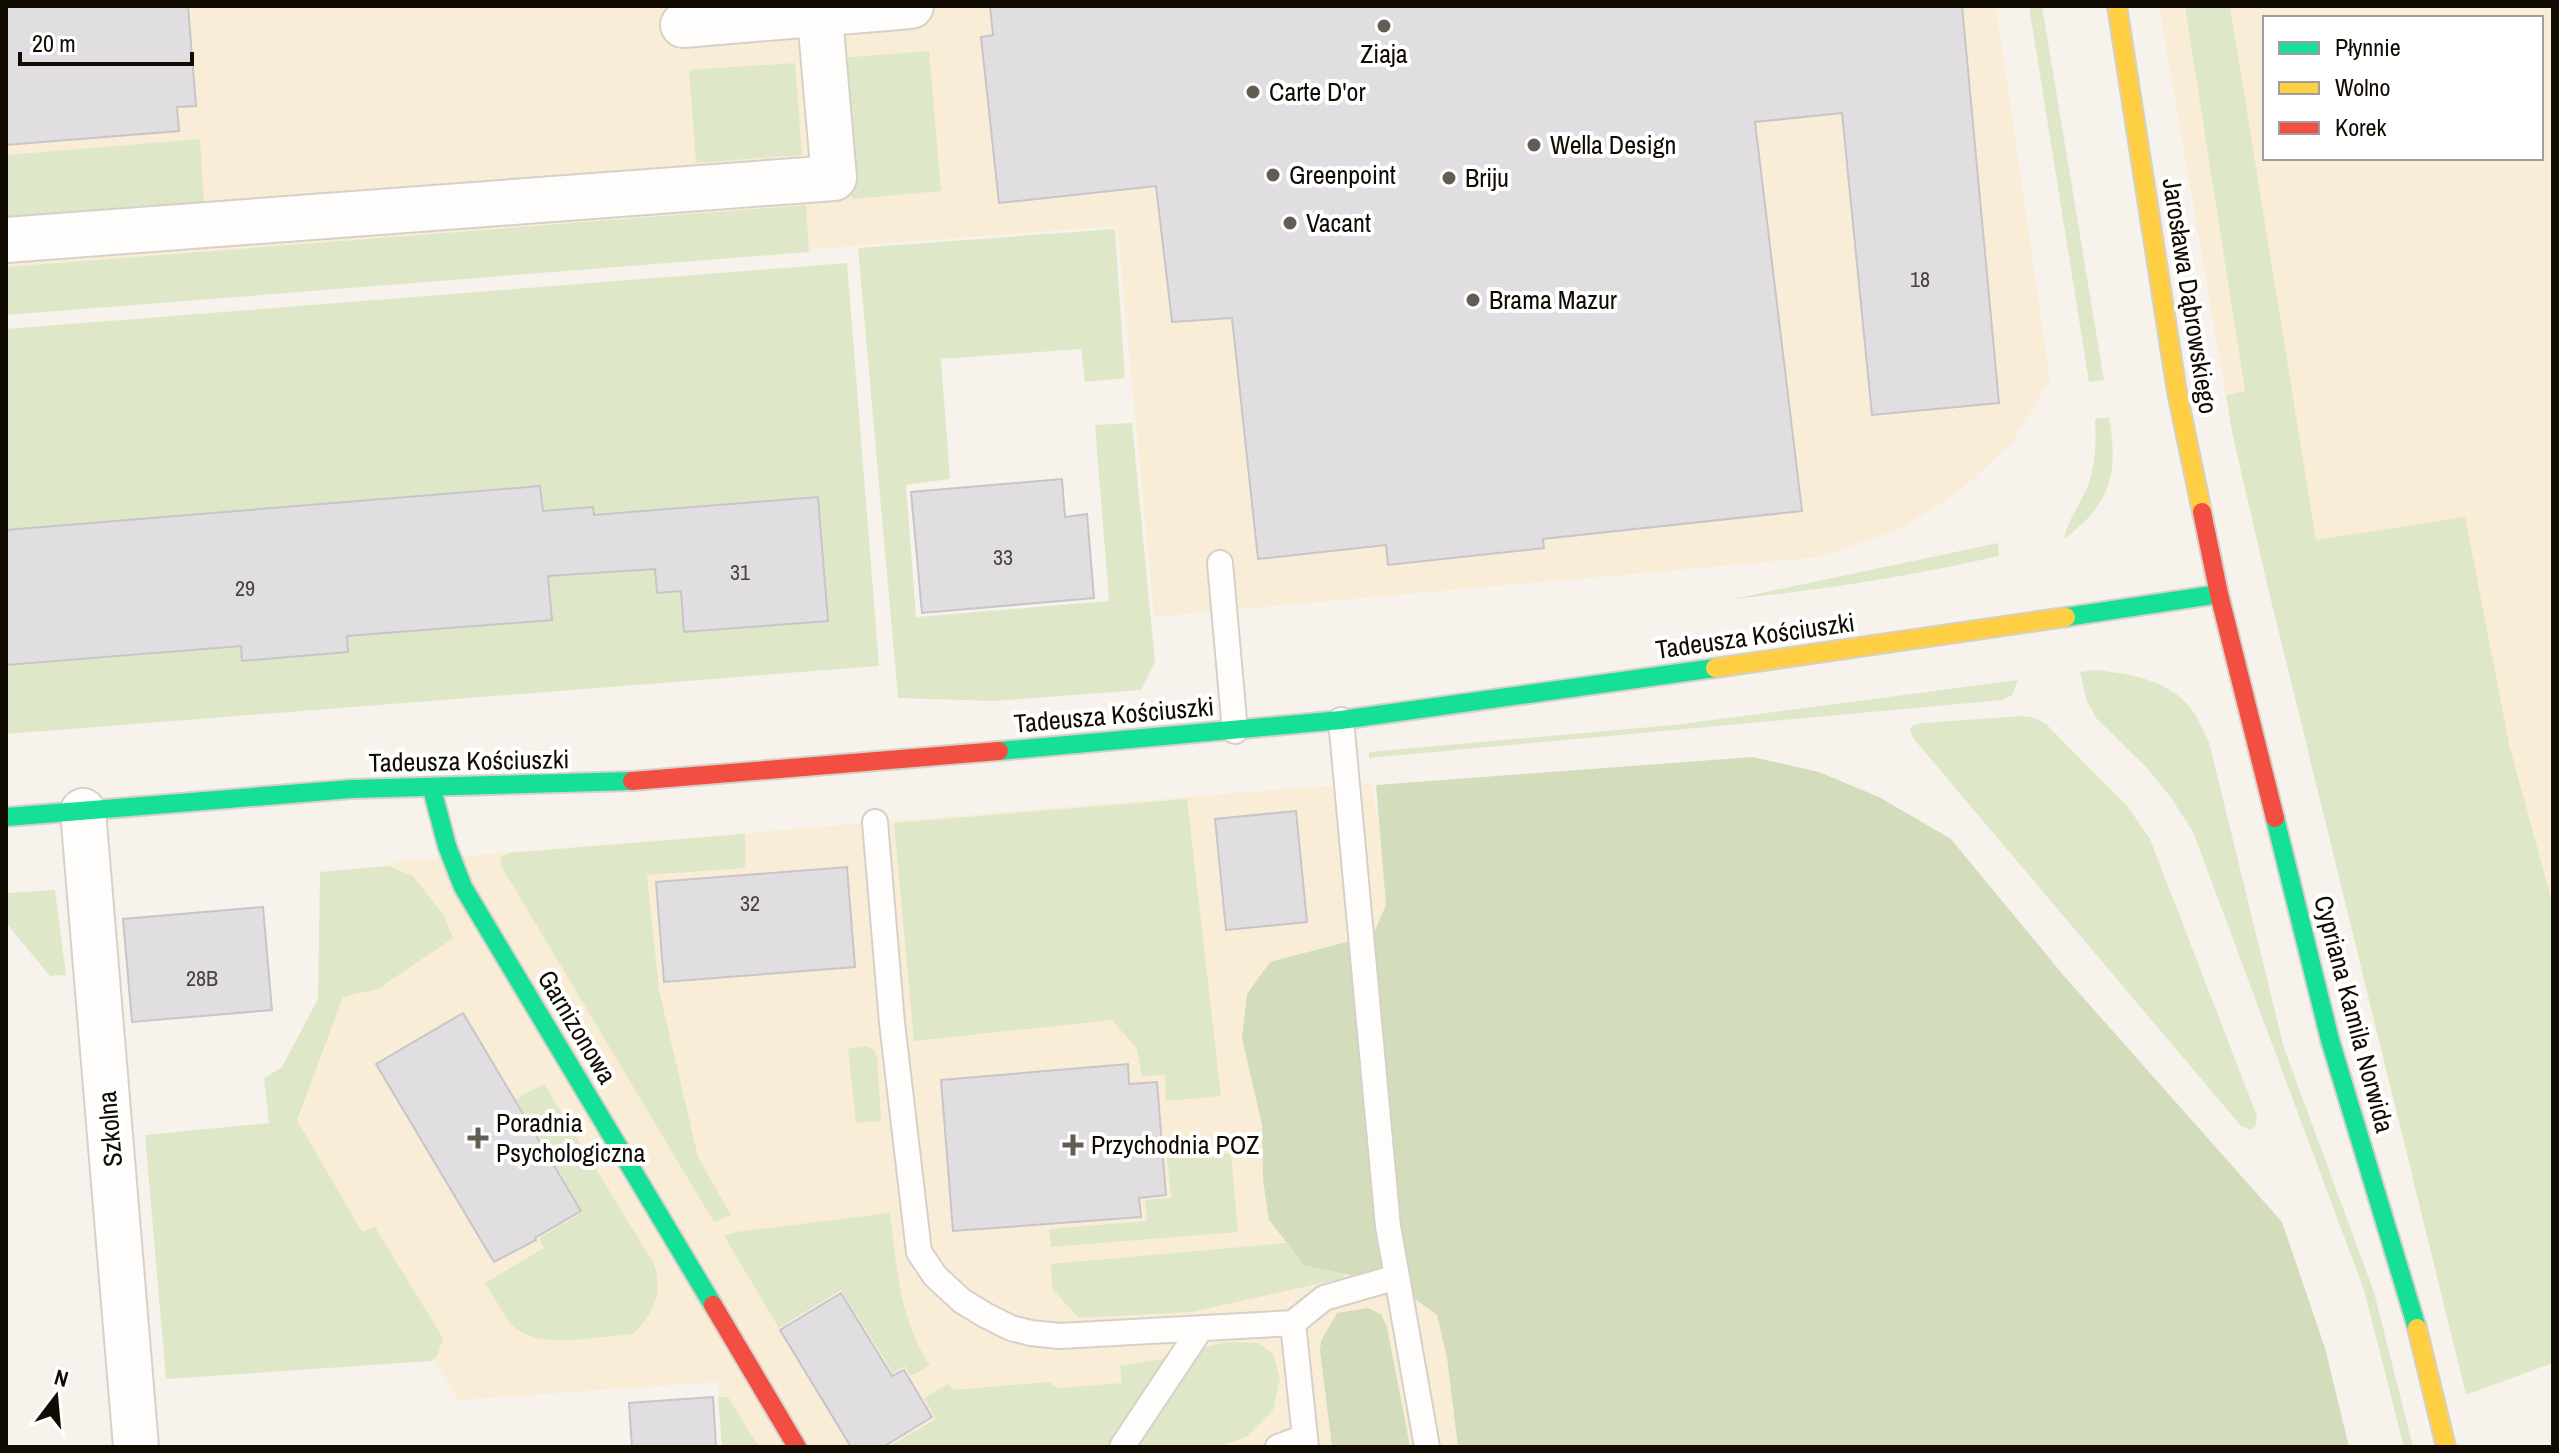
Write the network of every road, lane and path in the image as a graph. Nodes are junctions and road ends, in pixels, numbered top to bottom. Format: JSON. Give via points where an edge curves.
{"nodes":[{"id":1,"x":911,"y":6,"type":"edge"},
{"id":2,"x":2117,"y":6,"type":"edge"},
{"id":3,"x":819,"y":10,"type":"edge"},
{"id":4,"x":683,"y":25,"type":"dead end"},
{"id":5,"x":6,"y":240,"type":"edge"},
{"id":6,"x":1220,"y":563,"type":"dead end"},
{"id":7,"x":2219,"y":594,"type":"junction"},
{"id":8,"x":1341,"y":720,"type":"junction"},
{"id":9,"x":1235,"y":731,"type":"junction"},
{"id":10,"x":432,"y":789,"type":"junction"},
{"id":11,"x":83,"y":811,"type":"junction"},
{"id":12,"x":6,"y":817,"type":"edge"},
{"id":13,"x":875,"y":822,"type":"dead end"},
{"id":14,"x":1397,"y":1277,"type":"junction"},
{"id":15,"x":1293,"y":1323,"type":"junction"},
{"id":16,"x":1201,"y":1328,"type":"junction"},
{"id":17,"x":1306,"y":1442,"type":"edge"},
{"id":18,"x":136,"y":1447,"type":"edge"},
{"id":19,"x":797,"y":1447,"type":"edge"},
{"id":20,"x":1122,"y":1447,"type":"edge"},
{"id":21,"x":1278,"y":1447,"type":"edge"},
{"id":22,"x":1427,"y":1447,"type":"edge"},
{"id":23,"x":2446,"y":1447,"type":"edge"}],
"edges":[{"from":1,"to":3,"type":"street"},
{"from":2,"to":7,"type":"street","name":"Jarosława Dąbrowskiego","via":[[2177,392]]},
{"from":3,"to":4,"type":"street"},
{"from":3,"to":5,"type":"street","via":[[834,178]]},
{"from":6,"to":9,"type":"lane"},
{"from":7,"to":8,"type":"street","name":"Tadeusza Kościuszki"},
{"from":7,"to":23,"type":"street","name":"Cypriana Kamila Norwida","via":[[2330,1040],[2408,1293]]},
{"from":8,"to":9,"type":"street","name":"Tadeusza Kościuszki"},
{"from":8,"to":14,"type":"lane"},
{"from":9,"to":10,"type":"street","name":"Tadeusza Kościuszki","via":[[599,784]]},
{"from":10,"to":11,"type":"street","name":"Tadeusza Kościuszki","via":[[351,789]]},
{"from":10,"to":19,"type":"street","name":"Garnizonowa","via":[[463,887]]},
{"from":11,"to":12,"type":"street","name":"Tadeusza Kościuszki"},
{"from":11,"to":18,"type":"street","name":"Szkolna"},
{"from":13,"to":16,"type":"lane","via":[[911,1188],[919,1252],[926,1264],[962,1301],[1031,1333]]},
{"from":14,"to":15,"type":"lane","via":[[1324,1298]]},
{"from":14,"to":22,"type":"lane"},
{"from":15,"to":16,"type":"lane"},
{"from":15,"to":17,"type":"lane"},
{"from":16,"to":20,"type":"lane"},
{"from":17,"to":21,"type":"lane"}]}
